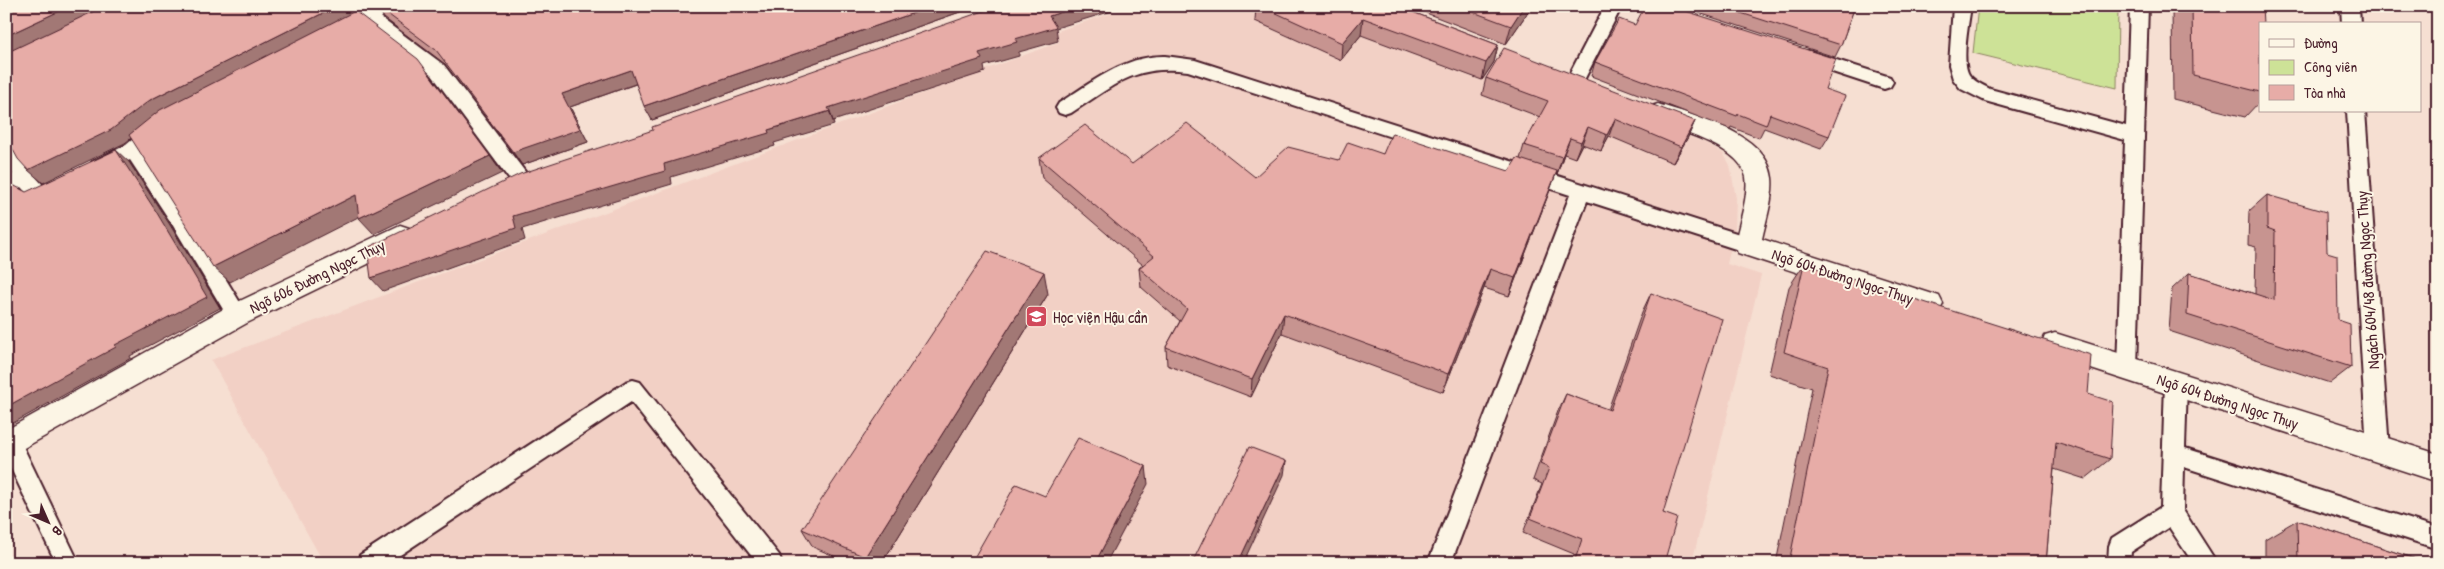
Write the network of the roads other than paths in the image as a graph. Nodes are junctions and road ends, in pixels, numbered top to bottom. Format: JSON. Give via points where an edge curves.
{"nodes":[{"id":1,"x":385,"y":6,"type":"edge"},
{"id":2,"x":1614,"y":6,"type":"edge"},
{"id":3,"x":1962,"y":6,"type":"edge"},
{"id":4,"x":2139,"y":6,"type":"edge"},
{"id":5,"x":2350,"y":6,"type":"edge"},
{"id":6,"x":370,"y":18,"type":"junction"},
{"id":7,"x":2351,"y":22,"type":"edge"},
{"id":8,"x":326,"y":40,"type":"edge"},
{"id":9,"x":1791,"y":52,"type":"edge"},
{"id":10,"x":1575,"y":81,"type":"edge"},
{"id":11,"x":1884,"y":82,"type":"dead end"},
{"id":12,"x":1638,"y":106,"type":"edge"},
{"id":13,"x":1065,"y":108,"type":"dead end"},
{"id":14,"x":2356,"y":112,"type":"edge"},
{"id":15,"x":170,"y":120,"type":"edge"},
{"id":16,"x":2134,"y":135,"type":"junction"},
{"id":17,"x":6,"y":144,"type":"edge"},
{"id":18,"x":133,"y":150,"type":"junction"},
{"id":19,"x":24,"y":176,"type":"junction"},
{"id":20,"x":519,"y":179,"type":"edge"},
{"id":21,"x":6,"y":186,"type":"edge"},
{"id":22,"x":1581,"y":191,"type":"junction"},
{"id":23,"x":422,"y":225,"type":"edge"},
{"id":24,"x":1748,"y":245,"type":"junction"},
{"id":25,"x":1956,"y":313,"type":"edge"},
{"id":26,"x":237,"y":315,"type":"junction"},
{"id":27,"x":2032,"y":337,"type":"edge"},
{"id":28,"x":2127,"y":368,"type":"junction"},
{"id":29,"x":2176,"y":383,"type":"junction"},
{"id":30,"x":8,"y":444,"type":"edge"},
{"id":31,"x":2378,"y":449,"type":"junction"},
{"id":32,"x":2174,"y":454,"type":"junction"},
{"id":33,"x":2438,"y":468,"type":"edge"},
{"id":34,"x":2172,"y":512,"type":"junction"},
{"id":35,"x":2438,"y":539,"type":"edge"},
{"id":36,"x":68,"y":563,"type":"edge"},
{"id":37,"x":368,"y":563,"type":"edge"},
{"id":38,"x":771,"y":563,"type":"edge"},
{"id":39,"x":1439,"y":563,"type":"edge"},
{"id":40,"x":2119,"y":563,"type":"edge"},
{"id":41,"x":2206,"y":563,"type":"edge"}],
"edges":[{"from":1,"to":6,"type":"lane"},
{"from":2,"to":10,"type":"lane"},
{"from":3,"to":16,"type":"lane","via":[[1957,69],[1962,80],[1972,88]]},
{"from":4,"to":16,"type":"lane"},
{"from":5,"to":7,"type":"lane"},
{"from":6,"to":8,"type":"lane"},
{"from":6,"to":20,"type":"lane","via":[[438,70]]},
{"from":9,"to":11,"type":"lane"},
{"from":12,"to":24,"type":"street","via":[[1728,140],[1750,155],[1759,176]]},
{"from":13,"to":22,"type":"lane","via":[[1136,67],[1161,62],[1189,65]]},
{"from":14,"to":31,"type":"lane","name":"Ngách 604/48 đường Ngọc Thụy"},
{"from":15,"to":18,"type":"lane"},
{"from":16,"to":28,"type":"lane"},
{"from":17,"to":19,"type":"lane"},
{"from":18,"to":19,"type":"lane","via":[[40,195]]},
{"from":18,"to":26,"type":"lane"},
{"from":19,"to":21,"type":"lane"},
{"from":22,"to":24,"type":"lane"},
{"from":22,"to":39,"type":"lane"},
{"from":23,"to":26,"type":"street","name":"Ngõ 606 Đường Ngọc Thụy"},
{"from":24,"to":25,"type":"street","name":"Ngõ 604 Đường Ngọc Thụy"},
{"from":26,"to":30,"type":"street","name":"Ngõ 606 Đường Ngọc Thụy"},
{"from":27,"to":28,"type":"street","name":"Ngõ 604 Đường Ngọc Thụy"},
{"from":28,"to":29,"type":"street","name":"Ngõ 604 Đường Ngọc Thụy"},
{"from":29,"to":31,"type":"street","name":"Ngõ 604 Đường Ngọc Thụy"},
{"from":29,"to":32,"type":"lane"},
{"from":30,"to":36,"type":"lane"},
{"from":31,"to":33,"type":"street","name":"Ngõ 604 Đường Ngọc Thụy"},
{"from":32,"to":34,"type":"lane"},
{"from":32,"to":35,"type":"lane"},
{"from":34,"to":40,"type":"lane","via":[[2120,546]]},
{"from":34,"to":41,"type":"lane"},
{"from":37,"to":38,"type":"lane","via":[[633,389]]}]}
